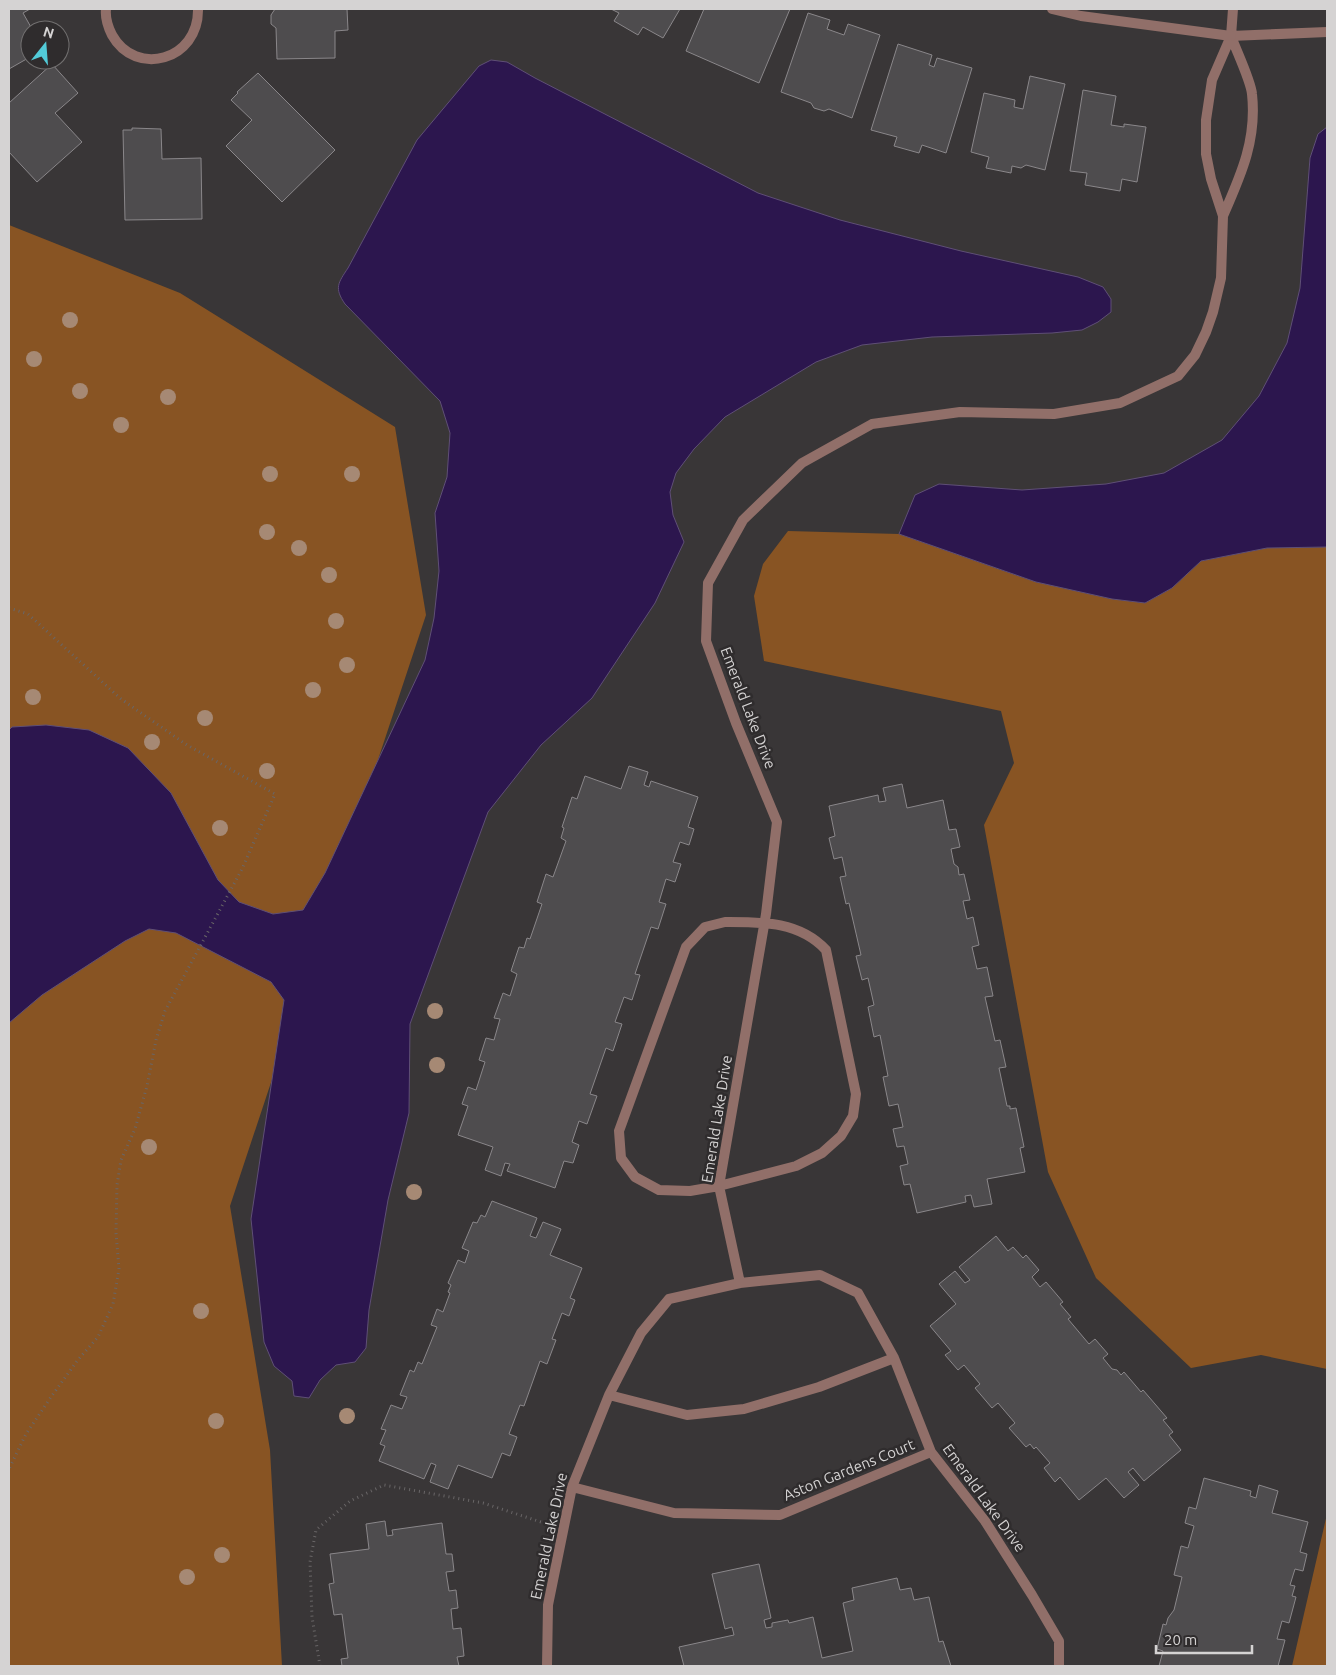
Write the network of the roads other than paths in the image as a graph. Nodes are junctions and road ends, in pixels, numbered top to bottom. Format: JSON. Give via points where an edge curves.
{"nodes":[{"id":1,"x":106,"y":9,"type":"edge"},
{"id":2,"x":198,"y":9,"type":"edge"},
{"id":3,"x":1052,"y":9,"type":"edge"},
{"id":4,"x":1233,"y":9,"type":"edge"},
{"id":5,"x":1327,"y":32,"type":"edge"},
{"id":6,"x":1230,"y":36,"type":"junction"},
{"id":7,"x":1223,"y":216,"type":"junction"},
{"id":8,"x":765,"y":922,"type":"junction"},
{"id":9,"x":720,"y":1186,"type":"junction"},
{"id":10,"x":740,"y":1283,"type":"junction"},
{"id":11,"x":894,"y":1358,"type":"junction"},
{"id":12,"x":609,"y":1395,"type":"junction"},
{"id":13,"x":931,"y":1452,"type":"junction"},
{"id":14,"x":572,"y":1487,"type":"junction"},
{"id":15,"x":547,"y":1666,"type":"edge"},
{"id":16,"x":1059,"y":1666,"type":"edge"}],
"edges":[{"from":1,"to":2,"type":"street","via":[[108,28],[116,41],[127,52],[141,58],[156,59],[170,56],[184,47],[193,36]]},
{"from":3,"to":6,"type":"street","via":[[1081,16]]},
{"from":4,"to":6,"type":"street","name":"Emerald Lake Drive"},
{"from":5,"to":6,"type":"street"},
{"from":6,"to":7,"type":"street","name":"Emerald Lake Drive","via":[[1212,80],[1206,120],[1206,154]]},
{"from":6,"to":7,"type":"street","name":"Emerald Lake Drive","via":[[1252,92],[1251,142]]},
{"from":7,"to":8,"type":"street","name":"Emerald Lake Drive","via":[[1220,278],[1213,312],[1195,355],[1178,376],[1120,403],[1054,414],[960,412],[872,424],[802,463],[743,520],[708,583],[706,641],[777,822]]},
{"from":8,"to":9,"type":"street","name":"Emerald Lake Drive"},
{"from":8,"to":9,"type":"street","via":[[800,930],[826,950],[856,1094],[852,1116],[841,1136],[822,1153],[796,1166]]},
{"from":8,"to":9,"type":"street","via":[[724,922],[705,927],[686,947],[619,1131],[621,1158],[635,1177],[659,1190],[690,1191]]},
{"from":9,"to":10,"type":"street","name":"Emerald Lake Drive"},
{"from":10,"to":11,"type":"street","name":"Emerald Lake Drive","via":[[820,1275],[858,1293]]},
{"from":10,"to":12,"type":"street","name":"Emerald Lake Drive","via":[[669,1299],[641,1333]]},
{"from":11,"to":12,"type":"street","via":[[818,1387],[744,1409],[688,1415]]},
{"from":11,"to":13,"type":"street","name":"Emerald Lake Drive"},
{"from":12,"to":14,"type":"street","name":"Emerald Lake Drive"},
{"from":13,"to":14,"type":"street","name":"Aston Gardens Court","via":[[780,1515],[674,1513]]},
{"from":13,"to":16,"type":"street","name":"Emerald Lake Drive","via":[[985,1521],[1032,1595],[1059,1641]]},
{"from":14,"to":15,"type":"street","name":"Emerald Lake Drive","via":[[548,1605]]}]}
